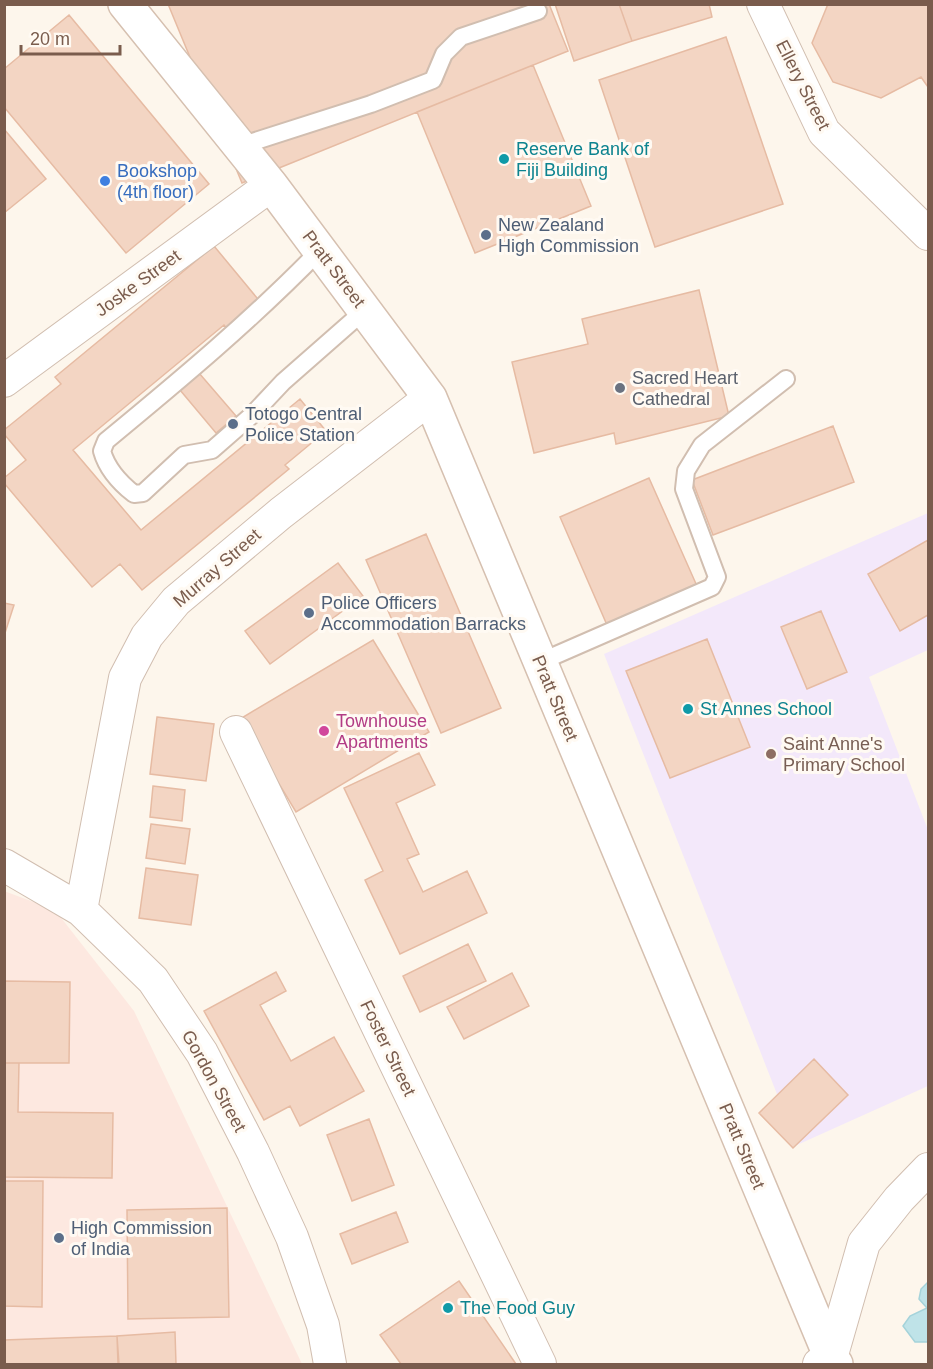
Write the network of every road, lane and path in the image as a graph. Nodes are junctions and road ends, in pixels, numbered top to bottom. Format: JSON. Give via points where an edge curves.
{"nodes":[{"id":1,"x":125,"y":4,"type":"edge"},
{"id":2,"x":763,"y":4,"type":"edge"},
{"id":3,"x":538,"y":10,"type":"dead end"},
{"id":4,"x":240,"y":146,"type":"junction"},
{"id":5,"x":271,"y":185,"type":"junction"},
{"id":6,"x":928,"y":234,"type":"edge"},
{"id":7,"x":320,"y":250,"type":"junction"},
{"id":8,"x":365,"y":310,"type":"junction"},
{"id":9,"x":786,"y":379,"type":"dead end"},
{"id":10,"x":4,"y":381,"type":"edge"},
{"id":11,"x":430,"y":398,"type":"junction"},
{"id":12,"x":540,"y":662,"type":"junction"},
{"id":13,"x":236,"y":732,"type":"dead end"},
{"id":14,"x":4,"y":865,"type":"edge"},
{"id":15,"x":81,"y":910,"type":"junction"},
{"id":16,"x":928,"y":1169,"type":"edge"},
{"id":17,"x":829,"y":1362,"type":"edge"},
{"id":18,"x":330,"y":1365,"type":"edge"},
{"id":19,"x":540,"y":1365,"type":"edge"}],
"edges":[{"from":1,"to":4,"type":"main road","name":"Pratt Street"},
{"from":2,"to":6,"type":"street","name":"Ellery Street","via":[[824,132]]},
{"from":3,"to":4,"type":"lane","via":[[461,37],[444,54],[433,80]]},
{"from":4,"to":5,"type":"main road","name":"Pratt Street"},
{"from":5,"to":7,"type":"main road","name":"Pratt Street"},
{"from":5,"to":10,"type":"street","name":"Joske Street"},
{"from":7,"to":8,"type":"main road","name":"Pratt Street"},
{"from":7,"to":8,"type":"lane","via":[[273,298],[106,441],[102,452],[105,462],[134,494],[143,493],[184,455],[212,450]]},
{"from":8,"to":11,"type":"main road","name":"Pratt Street"},
{"from":9,"to":12,"type":"lane","via":[[702,446],[686,471],[684,489],[717,577],[712,587]]},
{"from":11,"to":12,"type":"main road","name":"Pratt Street"},
{"from":11,"to":15,"type":"street","name":"Murray Street","via":[[281,513],[176,601],[147,636],[125,678]]},
{"from":12,"to":17,"type":"main road","name":"Pratt Street"},
{"from":13,"to":19,"type":"street","name":"Foster Street"},
{"from":14,"to":15,"type":"street","name":"Gordon Street"},
{"from":15,"to":18,"type":"street","name":"Gordon Street","via":[[153,980],[202,1053],[254,1152],[292,1238],[322,1325]]},
{"from":16,"to":17,"type":"street","via":[[864,1243]]}]}
